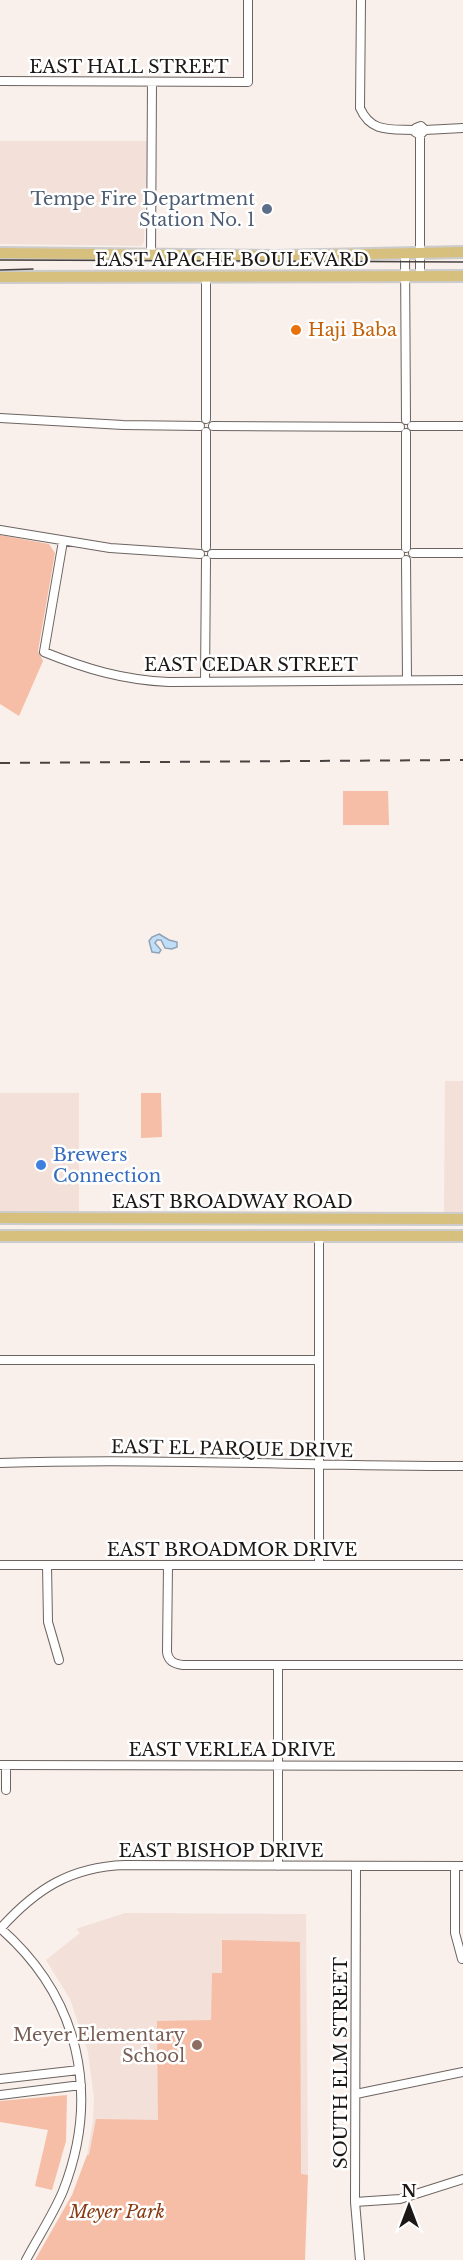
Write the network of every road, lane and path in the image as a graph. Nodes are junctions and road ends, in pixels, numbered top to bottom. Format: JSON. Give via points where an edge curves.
{"nodes":[{"id":1,"x":248,"y":0,"type":"edge"},
{"id":2,"x":361,"y":0,"type":"edge"},
{"id":3,"x":0,"y":81,"type":"edge"},
{"id":4,"x":152,"y":82,"type":"junction"},
{"id":5,"x":463,"y":128,"type":"edge"},
{"id":6,"x":421,"y":131,"type":"junction"},
{"id":7,"x":420,"y":252,"type":"junction"},
{"id":8,"x":463,"y":252,"type":"edge"},
{"id":9,"x":0,"y":253,"type":"edge"},
{"id":10,"x":405,"y":253,"type":"junction"},
{"id":11,"x":151,"y":255,"type":"junction"},
{"id":12,"x":206,"y":276,"type":"junction"},
{"id":13,"x":463,"y":276,"type":"edge"},
{"id":14,"x":0,"y":277,"type":"edge"},
{"id":15,"x":406,"y":277,"type":"junction"},
{"id":16,"x":420,"y":277,"type":"junction"},
{"id":17,"x":0,"y":418,"type":"edge"},
{"id":18,"x":206,"y":419,"type":"junction"},
{"id":19,"x":409,"y":423,"type":"junction"},
{"id":20,"x":200,"y":426,"type":"junction"},
{"id":21,"x":213,"y":426,"type":"junction"},
{"id":22,"x":463,"y":426,"type":"edge"},
{"id":23,"x":399,"y":427,"type":"junction"},
{"id":24,"x":206,"y":432,"type":"junction"},
{"id":25,"x":406,"y":433,"type":"junction"},
{"id":26,"x":0,"y":530,"type":"edge"},
{"id":27,"x":63,"y":540,"type":"junction"},
{"id":28,"x":206,"y":547,"type":"junction"},
{"id":29,"x":410,"y":550,"type":"junction"},
{"id":30,"x":463,"y":553,"type":"edge"},
{"id":31,"x":200,"y":554,"type":"junction"},
{"id":32,"x":400,"y":554,"type":"junction"},
{"id":33,"x":209,"y":557,"type":"junction"},
{"id":34,"x":406,"y":560,"type":"junction"},
{"id":35,"x":407,"y":680,"type":"junction"},
{"id":36,"x":463,"y":680,"type":"edge"},
{"id":37,"x":206,"y":682,"type":"junction"},
{"id":38,"x":0,"y":1218,"type":"edge"},
{"id":39,"x":75,"y":1218,"type":"junction"},
{"id":40,"x":319,"y":1218,"type":"junction"},
{"id":41,"x":463,"y":1219,"type":"edge"},
{"id":42,"x":0,"y":1236,"type":"edge"},
{"id":43,"x":73,"y":1236,"type":"junction"},
{"id":44,"x":319,"y":1236,"type":"junction"},
{"id":45,"x":463,"y":1236,"type":"edge"},
{"id":46,"x":0,"y":1360,"type":"edge"},
{"id":47,"x":319,"y":1360,"type":"junction"},
{"id":48,"x":0,"y":1463,"type":"edge"},
{"id":49,"x":319,"y":1466,"type":"junction"},
{"id":50,"x":463,"y":1466,"type":"edge"},
{"id":51,"x":0,"y":1565,"type":"edge"},
{"id":52,"x":47,"y":1565,"type":"junction"},
{"id":53,"x":168,"y":1565,"type":"junction"},
{"id":54,"x":463,"y":1565,"type":"edge"},
{"id":55,"x":319,"y":1566,"type":"junction"},
{"id":56,"x":59,"y":1660,"type":"dead end"},
{"id":57,"x":278,"y":1665,"type":"junction"},
{"id":58,"x":463,"y":1665,"type":"edge"},
{"id":59,"x":3,"y":1765,"type":"edge"},
{"id":60,"x":278,"y":1766,"type":"junction"},
{"id":61,"x":463,"y":1766,"type":"edge"},
{"id":62,"x":6,"y":1790,"type":"dead end"},
{"id":63,"x":278,"y":1866,"type":"junction"},
{"id":64,"x":356,"y":1866,"type":"junction"},
{"id":65,"x":459,"y":1866,"type":"edge"},
{"id":66,"x":0,"y":1929,"type":"edge"},
{"id":67,"x":462,"y":1959,"type":"edge"},
{"id":68,"x":80,"y":2070,"type":"junction"},
{"id":69,"x":463,"y":2072,"type":"edge"},
{"id":70,"x":0,"y":2079,"type":"edge"},
{"id":71,"x":81,"y":2085,"type":"junction"},
{"id":72,"x":356,"y":2094,"type":"junction"},
{"id":73,"x":0,"y":2095,"type":"edge"},
{"id":74,"x":463,"y":2179,"type":"edge"},
{"id":75,"x":356,"y":2202,"type":"junction"},
{"id":76,"x":26,"y":2260,"type":"edge"},
{"id":77,"x":360,"y":2260,"type":"edge"}],
"edges":[{"from":1,"to":4,"type":"street","name":"EAST HALL STREET","via":[[248,82]]},
{"from":2,"to":6,"type":"street","via":[[360,108],[366,120],[380,128]]},
{"from":3,"to":4,"type":"street","name":"EAST HALL STREET"},
{"from":4,"to":11,"type":"street"},
{"from":5,"to":6,"type":"street"},
{"from":6,"to":7,"type":"street"},
{"from":7,"to":8,"type":"main road","name":"EAST APACHE BOULEVARD"},
{"from":7,"to":10,"type":"main road","name":"EAST APACHE BOULEVARD"},
{"from":7,"to":16,"type":"street"},
{"from":9,"to":11,"type":"main road","name":"EAST APACHE BOULEVARD"},
{"from":10,"to":11,"type":"main road","name":"EAST APACHE BOULEVARD"},
{"from":10,"to":15,"type":"street"},
{"from":12,"to":14,"type":"main road","name":"EAST APACHE BOULEVARD"},
{"from":12,"to":15,"type":"main road","name":"EAST APACHE BOULEVARD"},
{"from":12,"to":18,"type":"street"},
{"from":13,"to":16,"type":"main road","name":"EAST APACHE BOULEVARD"},
{"from":15,"to":16,"type":"main road","name":"EAST APACHE BOULEVARD"},
{"from":15,"to":19,"type":"street"},
{"from":17,"to":20,"type":"street"},
{"from":18,"to":20,"type":"street"},
{"from":18,"to":21,"type":"street"},
{"from":19,"to":22,"type":"street"},
{"from":19,"to":23,"type":"street","via":[[401,422]]},
{"from":19,"to":25,"type":"street","via":[[411,430]]},
{"from":20,"to":24,"type":"street"},
{"from":21,"to":23,"type":"street"},
{"from":21,"to":24,"type":"street"},
{"from":23,"to":25,"type":"street"},
{"from":24,"to":28,"type":"street"},
{"from":25,"to":29,"type":"street"},
{"from":26,"to":27,"type":"street"},
{"from":27,"to":31,"type":"street","via":[[127,550]]},
{"from":27,"to":37,"type":"street","name":"EAST CEDAR STREET","via":[[44,652],[88,669],[129,678]]},
{"from":28,"to":31,"type":"street"},
{"from":28,"to":33,"type":"street","via":[[211,549]]},
{"from":29,"to":30,"type":"street"},
{"from":29,"to":32,"type":"street","via":[[402,549]]},
{"from":29,"to":34,"type":"street","via":[[412,557]]},
{"from":31,"to":33,"type":"street","via":[[202,559]]},
{"from":32,"to":33,"type":"street"},
{"from":32,"to":34,"type":"street"},
{"from":33,"to":37,"type":"street"},
{"from":34,"to":35,"type":"street"},
{"from":35,"to":36,"type":"street","name":"EAST CEDAR STREET"},
{"from":35,"to":37,"type":"street","name":"EAST CEDAR STREET"},
{"from":38,"to":39,"type":"main road","name":"EAST BROADWAY ROAD"},
{"from":39,"to":40,"type":"main road","name":"EAST BROADWAY ROAD"},
{"from":39,"to":43,"type":"main road"},
{"from":40,"to":41,"type":"main road","name":"EAST BROADWAY ROAD"},
{"from":40,"to":44,"type":"main road"},
{"from":42,"to":43,"type":"main road","name":"EAST BROADWAY ROAD"},
{"from":43,"to":44,"type":"main road","name":"EAST BROADWAY ROAD"},
{"from":44,"to":45,"type":"main road","name":"EAST BROADWAY ROAD"},
{"from":44,"to":47,"type":"street"},
{"from":46,"to":47,"type":"street"},
{"from":47,"to":49,"type":"street"},
{"from":48,"to":49,"type":"street","name":"EAST EL PARQUE DRIVE"},
{"from":49,"to":50,"type":"street","name":"EAST EL PARQUE DRIVE"},
{"from":49,"to":55,"type":"street"},
{"from":51,"to":52,"type":"street","name":"EAST BROADMOR DRIVE"},
{"from":52,"to":53,"type":"street","name":"EAST BROADMOR DRIVE"},
{"from":52,"to":56,"type":"street","via":[[48,1622]]},
{"from":53,"to":55,"type":"street","name":"EAST BROADMOR DRIVE"},
{"from":53,"to":57,"type":"street","via":[[167,1652],[171,1662]]},
{"from":54,"to":55,"type":"street","name":"EAST BROADMOR DRIVE"},
{"from":57,"to":58,"type":"street"},
{"from":57,"to":60,"type":"street"},
{"from":59,"to":60,"type":"street","name":"EAST VERLEA DRIVE"},
{"from":59,"to":62,"type":"street"},
{"from":60,"to":61,"type":"street","name":"EAST VERLEA DRIVE"},
{"from":60,"to":63,"type":"street"},
{"from":63,"to":64,"type":"street","name":"EAST BISHOP DRIVE"},
{"from":63,"to":66,"type":"street","name":"EAST BISHOP DRIVE","via":[[118,1865],[85,1870],[41,1890]]},
{"from":64,"to":65,"type":"street","name":"EAST BISHOP DRIVE"},
{"from":64,"to":72,"type":"street","name":"SOUTH ELM STREET"},
{"from":65,"to":67,"type":"street","via":[[455,1933]]},
{"from":66,"to":68,"type":"street","via":[[24,1951],[51,1987],[69,2023]]},
{"from":68,"to":70,"type":"street"},
{"from":68,"to":71,"type":"street"},
{"from":69,"to":72,"type":"street"},
{"from":71,"to":73,"type":"street"},
{"from":71,"to":76,"type":"street","via":[[79,2130],[71,2167],[59,2200]]},
{"from":72,"to":75,"type":"street","name":"SOUTH ELM STREET"},
{"from":74,"to":75,"type":"street","via":[[400,2199]]},
{"from":75,"to":77,"type":"street","name":"SOUTH ELM STREET"}]}
